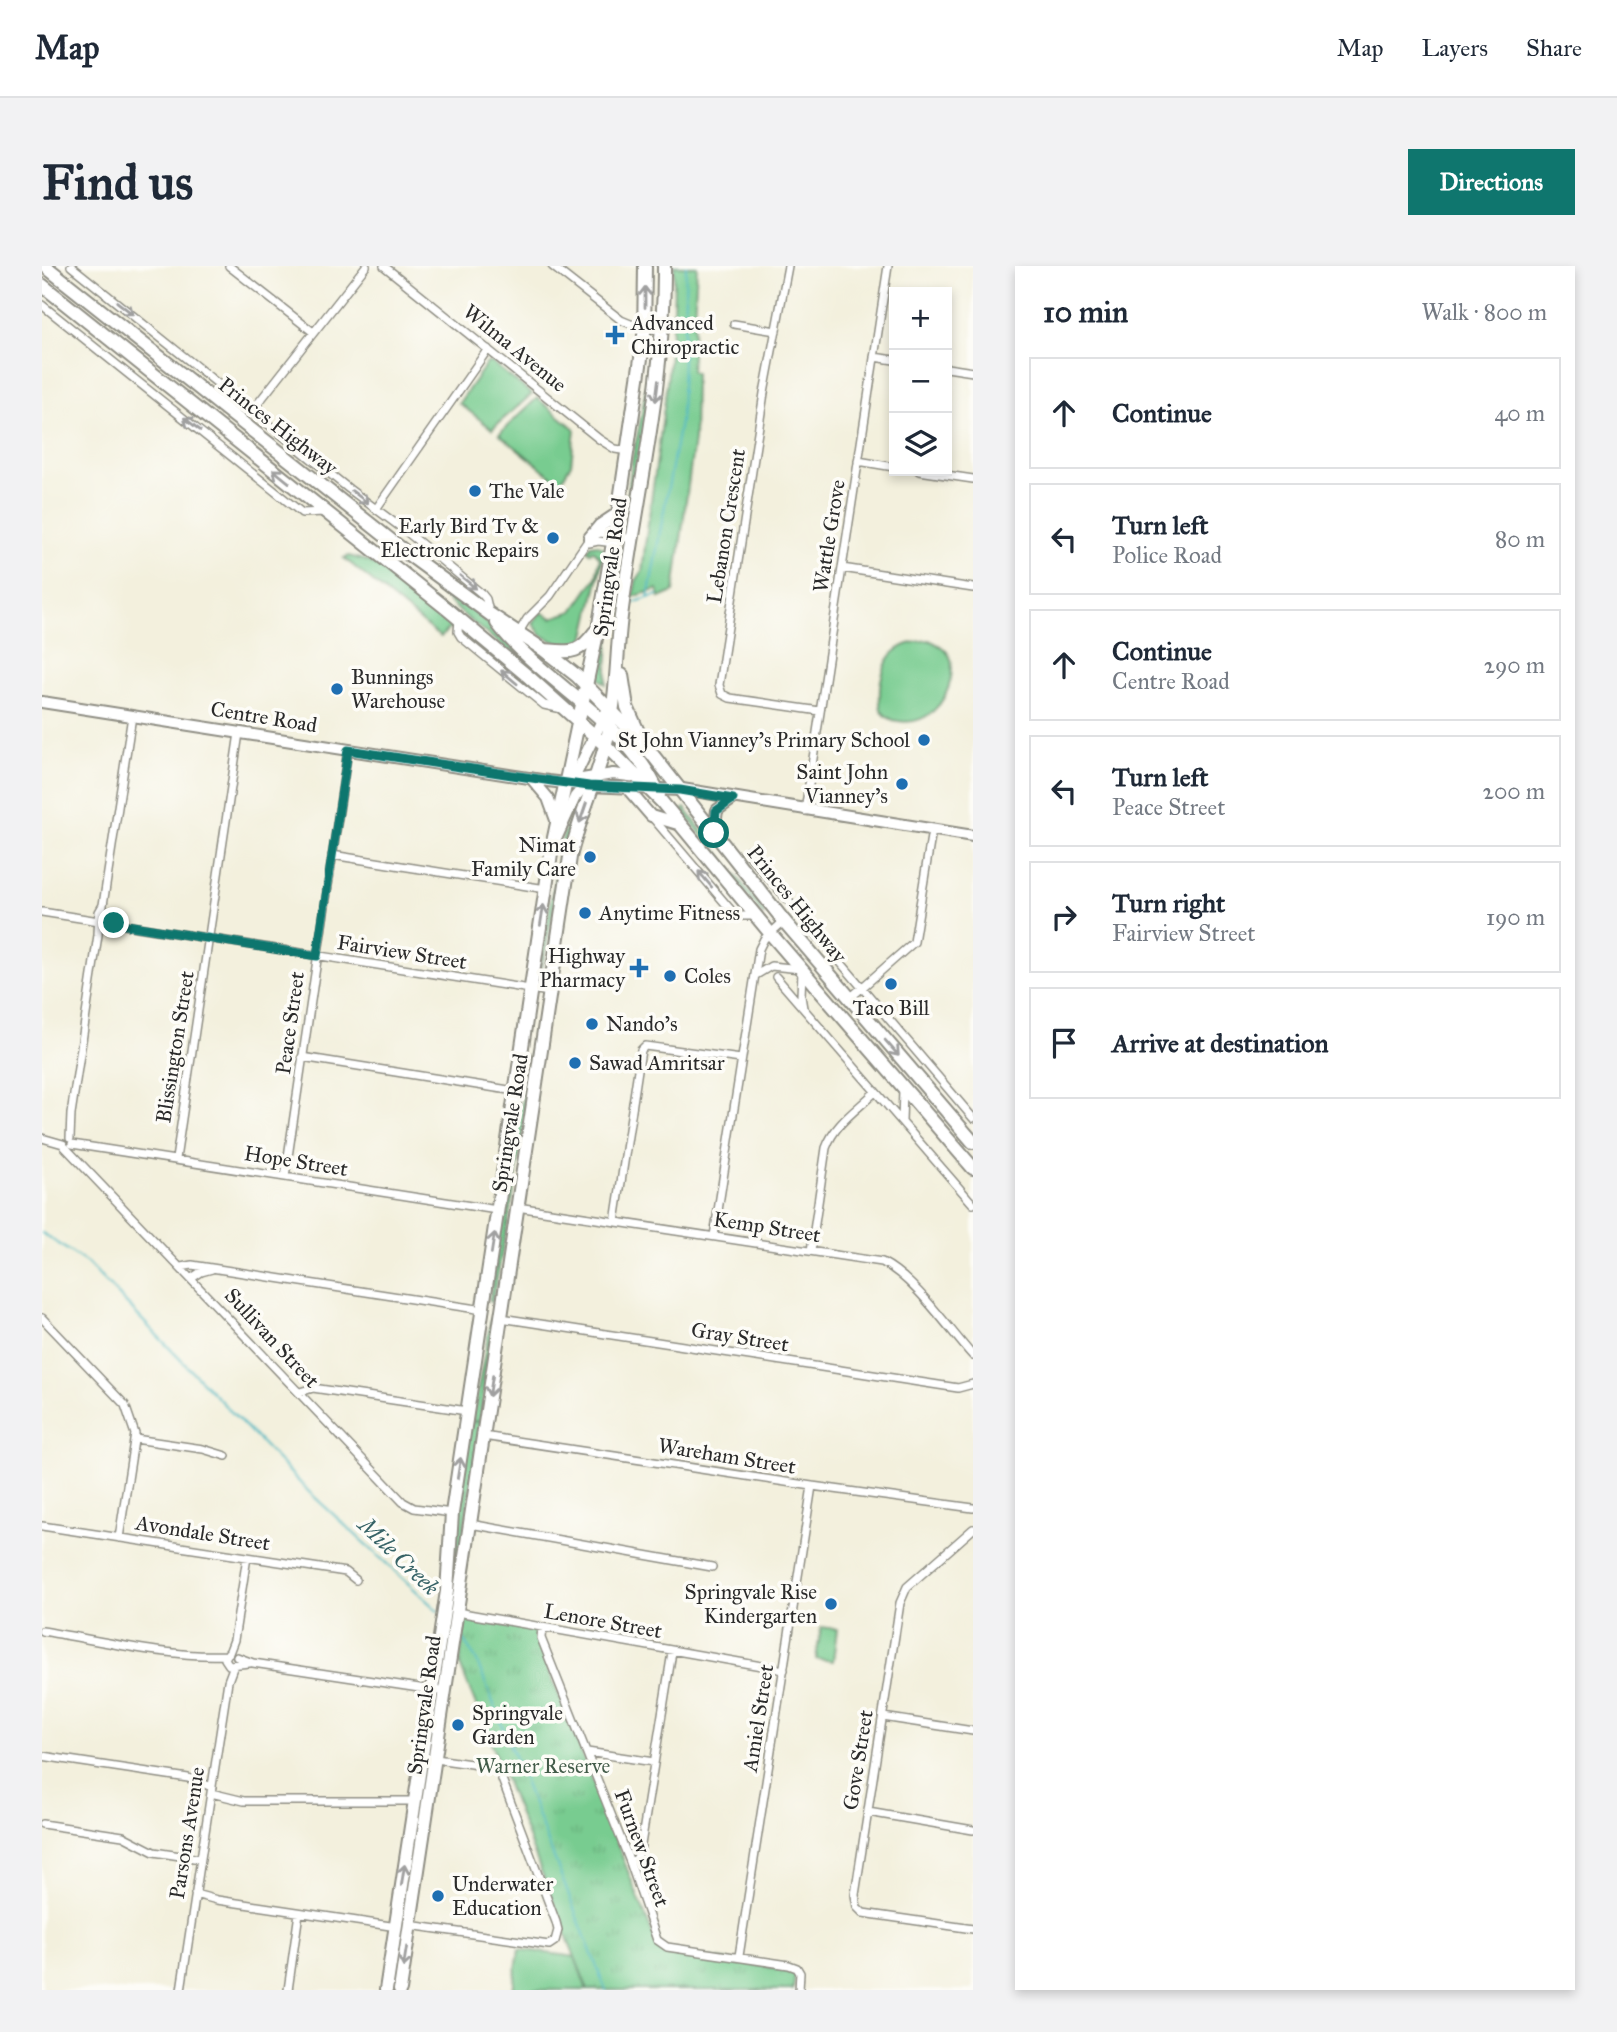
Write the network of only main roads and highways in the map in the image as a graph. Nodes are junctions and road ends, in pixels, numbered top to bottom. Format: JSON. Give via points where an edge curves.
{"nodes":[{"id":1,"x":45,"y":266,"type":"edge"},
{"id":2,"x":645,"y":266,"type":"edge"},
{"id":3,"x":664,"y":266,"type":"edge"},
{"id":4,"x":47,"y":289,"type":"edge"},
{"id":5,"x":618,"y":514,"type":"junction"},
{"id":6,"x":365,"y":519,"type":"junction"},
{"id":7,"x":353,"y":533,"type":"junction"},
{"id":8,"x":587,"y":542,"type":"road end"},
{"id":9,"x":490,"y":614,"type":"junction"},
{"id":10,"x":598,"y":628,"type":"junction"},
{"id":11,"x":544,"y":650,"type":"junction"},
{"id":12,"x":619,"y":654,"type":"junction"},
{"id":13,"x":586,"y":685,"type":"junction"},
{"id":14,"x":42,"y":702,"type":"edge"},
{"id":15,"x":582,"y":703,"type":"junction"},
{"id":16,"x":611,"y":717,"type":"junction"},
{"id":17,"x":578,"y":720,"type":"junction"},
{"id":18,"x":594,"y":735,"type":"junction"},
{"id":19,"x":644,"y":744,"type":"junction"},
{"id":20,"x":606,"y":746,"type":"junction"},
{"id":21,"x":636,"y":777,"type":"junction"},
{"id":22,"x":531,"y":778,"type":"junction"},
{"id":23,"x":591,"y":782,"type":"junction"},
{"id":24,"x":564,"y":783,"type":"junction"},
{"id":25,"x":626,"y":787,"type":"junction"},
{"id":26,"x":655,"y":790,"type":"junction"},
{"id":27,"x":680,"y":790,"type":"junction"},
{"id":28,"x":733,"y":799,"type":"junction"},
{"id":29,"x":557,"y":823,"type":"junction"},
{"id":30,"x":681,"y":825,"type":"junction"},
{"id":31,"x":714,"y":833,"type":"junction"},
{"id":32,"x":973,"y":836,"type":"edge"},
{"id":33,"x":552,"y":847,"type":"junction"},
{"id":34,"x":973,"y":1142,"type":"edge"},
{"id":35,"x":973,"y":1168,"type":"edge"},
{"id":36,"x":482,"y":1310,"type":"junction"},
{"id":37,"x":501,"y":1318,"type":"junction"},
{"id":38,"x":386,"y":1990,"type":"edge"},
{"id":39,"x":400,"y":1990,"type":"edge"}],
"edges":[{"from":1,"to":6,"type":"highway","name":"Princes Highway"},
{"from":5,"to":2,"type":"highway","name":"Springvale Road","one_way":true,"via":[[645,328]]},
{"from":3,"to":12,"type":"highway","name":"Springvale Road","one_way":true,"via":[[654,412],[622,608]]},
{"from":7,"to":4,"type":"highway","name":"Princes Highway","one_way":true},
{"from":5,"to":8,"type":"highway"},
{"from":5,"to":10,"type":"highway","name":"Springvale Road"},
{"from":6,"to":7,"type":"highway"},
{"from":6,"to":9,"type":"highway","name":"Princes Highway"},
{"from":17,"to":7,"type":"highway","name":"Princes Highway","one_way":true},
{"from":9,"to":11,"type":"highway","name":"Princes Highway"},
{"from":9,"to":15,"type":"highway","name":"Princes Highway"},
{"from":10,"to":11,"type":"highway","via":[[576,651]]},
{"from":10,"to":13,"type":"highway","name":"Springvale Road"},
{"from":11,"to":13,"type":"highway","name":"Princes Highway"},
{"from":12,"to":16,"type":"highway","name":"Springvale Road"},
{"from":12,"to":19,"type":"highway","via":[[627,707]]},
{"from":13,"to":15,"type":"highway","name":"Springvale Road"},
{"from":13,"to":16,"type":"highway","name":"Princes Highway"},
{"from":14,"to":22,"type":"main road","name":"Centre Road"},
{"from":15,"to":16,"type":"highway","name":"Princes Highway"},
{"from":15,"to":17,"type":"highway","name":"Springvale Road"},
{"from":16,"to":18,"type":"main road"},
{"from":16,"to":19,"type":"highway","name":"Princes Highway"},
{"from":16,"to":20,"type":"highway","name":"Springvale Road"},
{"from":16,"to":26,"type":"highway","name":"Princes Highway"},
{"from":17,"to":18,"type":"highway","name":"Princes Highway"},
{"from":17,"to":24,"type":"highway","name":"Springvale Road"},
{"from":18,"to":20,"type":"highway","name":"Princes Highway"},
{"from":18,"to":24,"type":"main road","via":[[577,772]]},
{"from":19,"to":27,"type":"highway","name":"Princes Highway"},
{"from":20,"to":21,"type":"highway","name":"Princes Highway"},
{"from":20,"to":23,"type":"highway","name":"Springvale Road"},
{"from":21,"to":23,"type":"main road","name":"Centre Road","via":[[618,774]]},
{"from":21,"to":26,"type":"highway","name":"Princes Highway"},
{"from":22,"to":24,"type":"main road","name":"Centre Road"},
{"from":22,"to":29,"type":"main road","via":[[547,797]]},
{"from":23,"to":24,"type":"main road","name":"Centre Road"},
{"from":23,"to":25,"type":"main road","name":"Centre Road"},
{"from":23,"to":33,"type":"main road","via":[[575,797]]},
{"from":23,"to":37,"type":"highway","name":"Springvale Road","one_way":true,"via":[[570,857]]},
{"from":24,"to":29,"type":"highway","name":"Springvale Road"},
{"from":25,"to":26,"type":"main road","name":"Centre Road"},
{"from":25,"to":30,"type":"main road","via":[[650,815]]},
{"from":26,"to":27,"type":"main road","name":"Centre Road"},
{"from":26,"to":30,"type":"highway","name":"Princes Highway"},
{"from":27,"to":28,"type":"main road","name":"Centre Road"},
{"from":27,"to":31,"type":"highway","name":"Princes Highway"},
{"from":28,"to":31,"type":"main road","via":[[716,811]]},
{"from":28,"to":32,"type":"main road","name":"Centre Road"},
{"from":29,"to":33,"type":"highway","name":"Springvale Road"},
{"from":30,"to":35,"type":"highway","name":"Princes Highway"},
{"from":31,"to":34,"type":"highway","name":"Princes Highway","one_way":true},
{"from":36,"to":33,"type":"highway","name":"Springvale Road","one_way":true},
{"from":36,"to":37,"type":"highway"},
{"from":38,"to":36,"type":"highway","name":"Springvale Road","one_way":true,"via":[[449,1577],[452,1513]]},
{"from":37,"to":39,"type":"highway","name":"Springvale Road","one_way":true}]}
